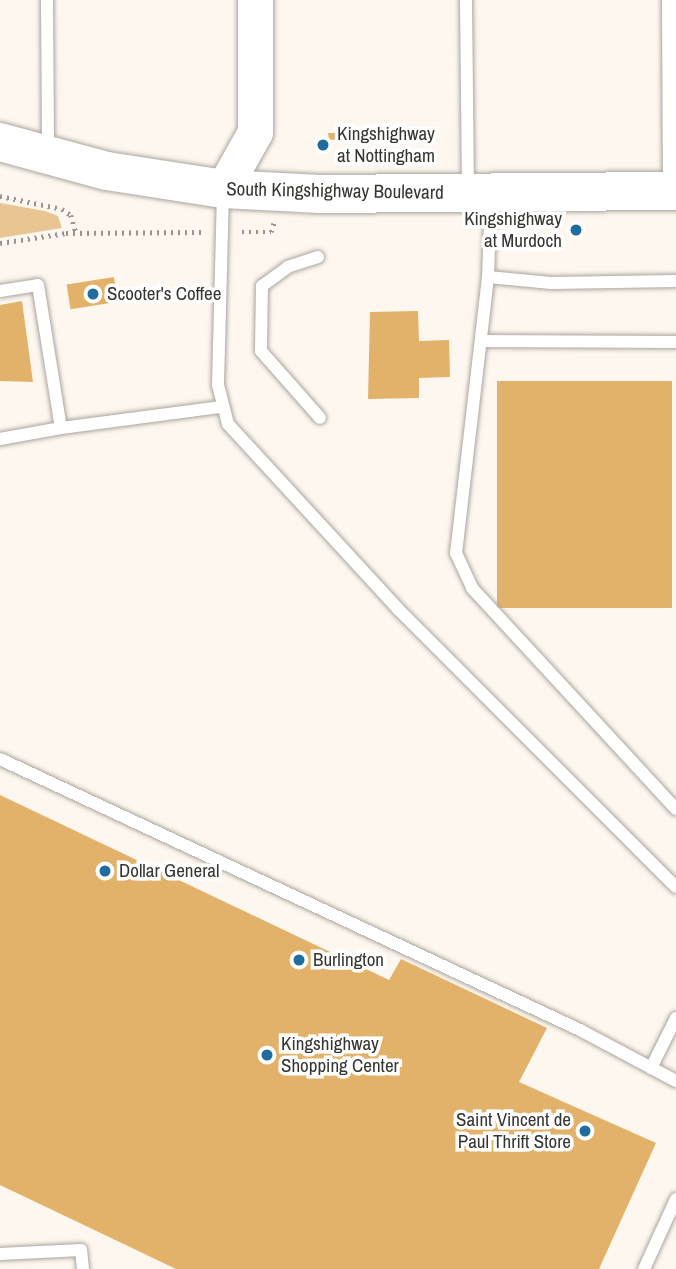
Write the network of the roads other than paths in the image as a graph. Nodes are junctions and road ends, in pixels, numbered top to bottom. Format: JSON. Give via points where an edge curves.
{"nodes":[{"id":1,"x":47,"y":0,"type":"edge"},
{"id":2,"x":256,"y":0,"type":"edge"},
{"id":3,"x":466,"y":0,"type":"edge"},
{"id":4,"x":674,"y":0,"type":"edge"},
{"id":5,"x":0,"y":142,"type":"edge"},
{"id":6,"x":48,"y":156,"type":"junction"},
{"id":7,"x":223,"y":189,"type":"junction"},
{"id":8,"x":676,"y":191,"type":"edge"},
{"id":9,"x":479,"y":193,"type":"junction"},
{"id":10,"x":318,"y":257,"type":"dead end"},
{"id":11,"x":488,"y":277,"type":"junction"},
{"id":12,"x":676,"y":281,"type":"edge"},
{"id":13,"x":0,"y":291,"type":"edge"},
{"id":14,"x":481,"y":341,"type":"junction"},
{"id":15,"x":676,"y":342,"type":"edge"},
{"id":16,"x":220,"y":407,"type":"junction"},
{"id":17,"x":320,"y":418,"type":"dead end"},
{"id":18,"x":61,"y":428,"type":"junction"},
{"id":19,"x":0,"y":439,"type":"edge"},
{"id":20,"x":0,"y":759,"type":"edge"},
{"id":21,"x":676,"y":809,"type":"edge"},
{"id":22,"x":676,"y":887,"type":"edge"},
{"id":23,"x":676,"y":1018,"type":"edge"},
{"id":24,"x":651,"y":1068,"type":"junction"},
{"id":25,"x":676,"y":1081,"type":"edge"},
{"id":26,"x":676,"y":1199,"type":"edge"},
{"id":27,"x":671,"y":1222,"type":"edge"},
{"id":28,"x":0,"y":1254,"type":"edge"},
{"id":29,"x":83,"y":1269,"type":"edge"},
{"id":30,"x":644,"y":1269,"type":"edge"}],
"edges":[{"from":1,"to":6,"type":"lane"},
{"from":2,"to":7,"type":"street","via":[[255,132]]},
{"from":3,"to":9,"type":"lane"},
{"from":4,"to":8,"type":"street"},
{"from":5,"to":6,"type":"main road","name":"South Kingshighway Boulevard"},
{"from":6,"to":7,"type":"main road","name":"South Kingshighway Boulevard","via":[[143,178]]},
{"from":7,"to":9,"type":"main road","name":"South Kingshighway Boulevard"},
{"from":7,"to":16,"type":"lane"},
{"from":8,"to":9,"type":"main road","name":"South Kingshighway Boulevard"},
{"from":9,"to":11,"type":"lane"},
{"from":10,"to":17,"type":"lane","via":[[288,267],[262,286],[261,351]]},
{"from":11,"to":12,"type":"lane","via":[[551,283]]},
{"from":11,"to":14,"type":"lane"},
{"from":13,"to":18,"type":"lane","via":[[38,285]]},
{"from":14,"to":15,"type":"lane"},
{"from":14,"to":21,"type":"lane","via":[[456,553],[472,589]]},
{"from":16,"to":18,"type":"lane"},
{"from":16,"to":22,"type":"lane","via":[[243,443],[398,609]]},
{"from":18,"to":19,"type":"lane"},
{"from":20,"to":24,"type":"lane"},
{"from":23,"to":24,"type":"lane"},
{"from":24,"to":25,"type":"lane"},
{"from":26,"to":27,"type":"lane"},
{"from":27,"to":30,"type":"lane"},
{"from":28,"to":29,"type":"lane","via":[[80,1250]]}]}
